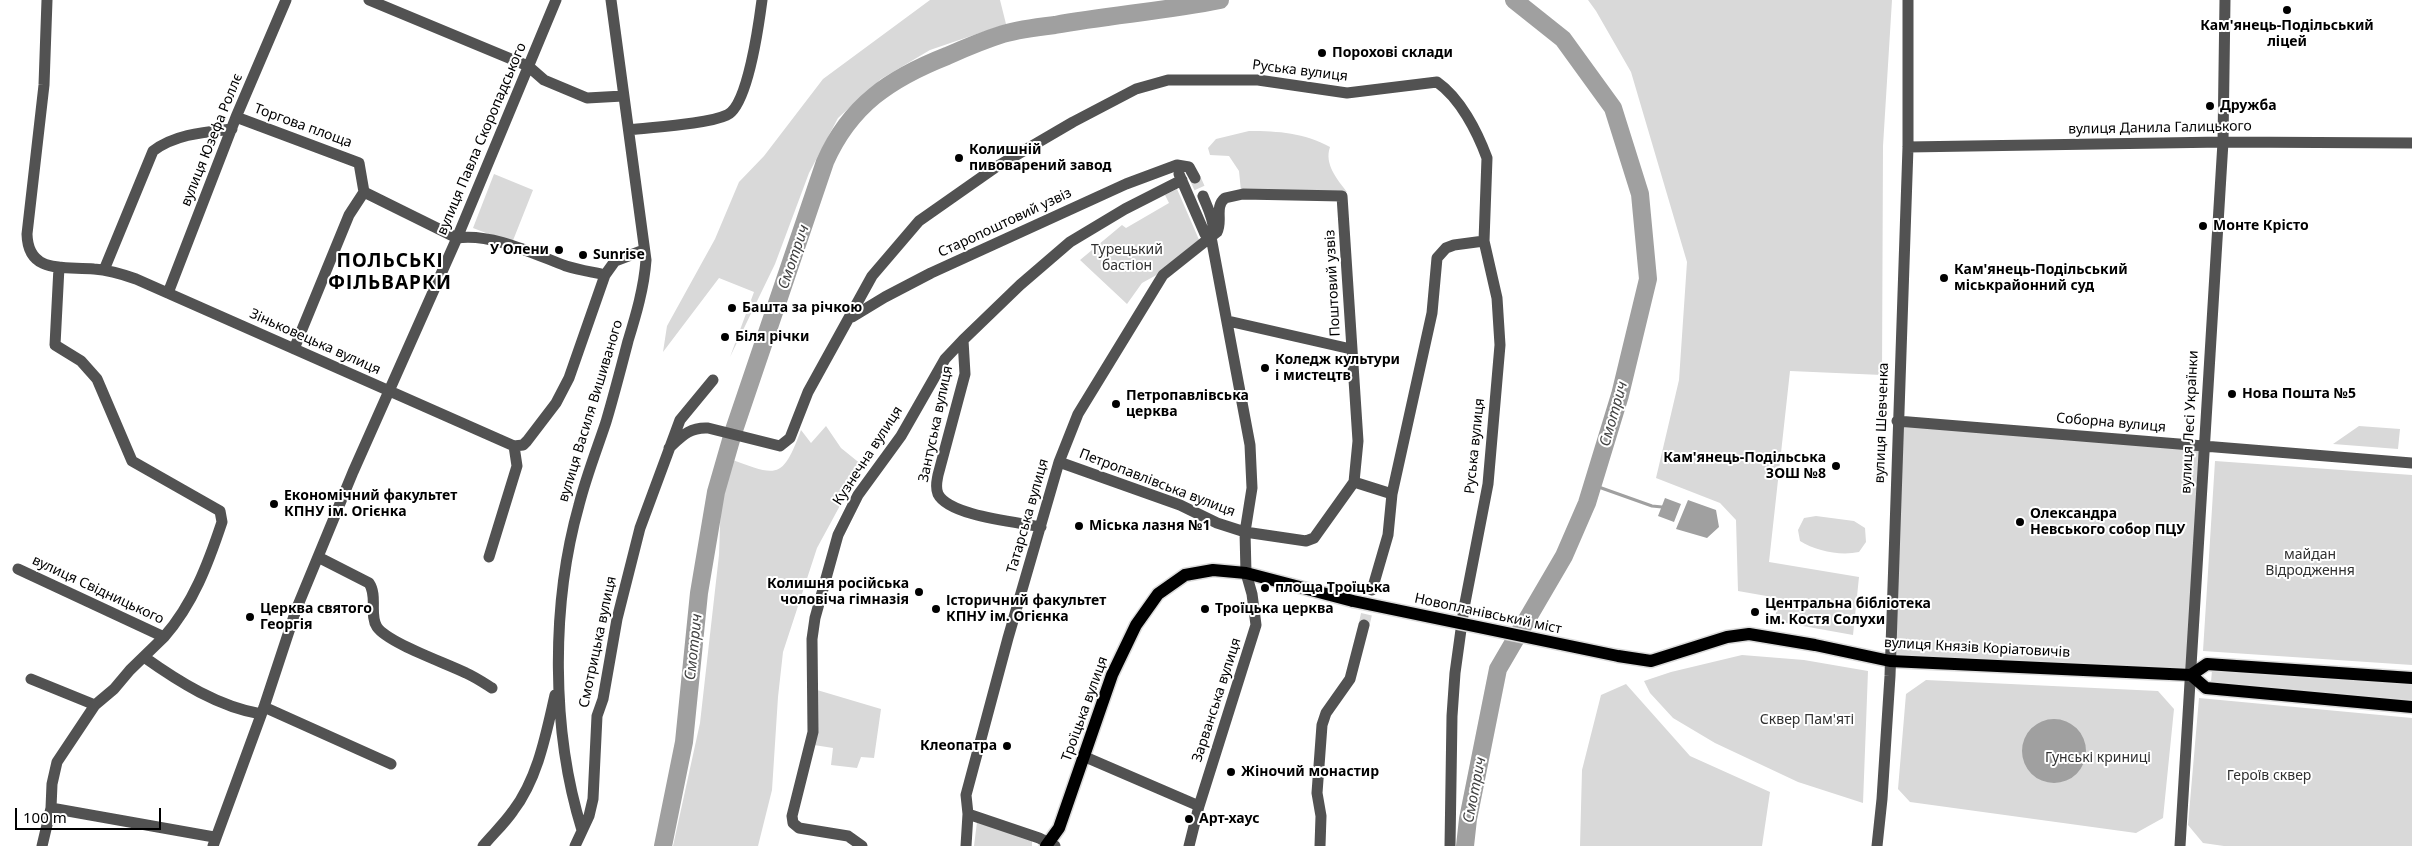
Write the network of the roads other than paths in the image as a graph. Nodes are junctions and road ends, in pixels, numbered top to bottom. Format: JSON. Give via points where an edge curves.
{"nodes":[{"id":1,"x":47,"y":0,"type":"edge"},
{"id":2,"x":286,"y":0,"type":"edge"},
{"id":3,"x":369,"y":0,"type":"edge"},
{"id":4,"x":556,"y":0,"type":"edge"},
{"id":5,"x":611,"y":0,"type":"edge"},
{"id":6,"x":762,"y":0,"type":"edge"},
{"id":7,"x":1908,"y":0,"type":"edge"},
{"id":8,"x":2225,"y":0,"type":"edge"},
{"id":9,"x":528,"y":66,"type":"junction"},
{"id":10,"x":623,"y":96,"type":"junction"},
{"id":11,"x":236,"y":117,"type":"junction"},
{"id":12,"x":232,"y":129,"type":"junction"},
{"id":13,"x":629,"y":130,"type":"junction"},
{"id":14,"x":2222,"y":142,"type":"junction"},
{"id":15,"x":2412,"y":143,"type":"edge"},
{"id":16,"x":1908,"y":147,"type":"junction"},
{"id":17,"x":1177,"y":165,"type":"junction"},
{"id":18,"x":1195,"y":178,"type":"tunnel mouth"},
{"id":19,"x":1182,"y":180,"type":"junction"},
{"id":20,"x":364,"y":192,"type":"junction"},
{"id":21,"x":1203,"y":196,"type":"tunnel mouth"},
{"id":22,"x":1211,"y":237,"type":"junction"},
{"id":23,"x":457,"y":238,"type":"junction"},
{"id":24,"x":1484,"y":241,"type":"junction"},
{"id":25,"x":644,"y":250,"type":"junction"},
{"id":26,"x":59,"y":268,"type":"junction"},
{"id":27,"x":104,"y":270,"type":"junction"},
{"id":28,"x":605,"y":275,"type":"junction"},
{"id":29,"x":168,"y":293,"type":"junction"},
{"id":30,"x":850,"y":318,"type":"junction"},
{"id":31,"x":1228,"y":321,"type":"junction"},
{"id":32,"x":963,"y":340,"type":"junction"},
{"id":33,"x":294,"y":349,"type":"junction"},
{"id":34,"x":1351,"y":349,"type":"junction"},
{"id":35,"x":714,"y":380,"type":"dead end"},
{"id":36,"x":390,"y":392,"type":"junction"},
{"id":37,"x":1898,"y":421,"type":"junction"},
{"id":38,"x":514,"y":446,"type":"junction"},
{"id":39,"x":2203,"y":446,"type":"junction"},
{"id":40,"x":669,"y":448,"type":"junction"},
{"id":41,"x":1059,"y":462,"type":"junction"},
{"id":42,"x":2412,"y":463,"type":"edge"},
{"id":43,"x":1354,"y":482,"type":"junction"},
{"id":44,"x":1392,"y":494,"type":"junction"},
{"id":45,"x":1041,"y":526,"type":"junction"},
{"id":46,"x":1245,"y":532,"type":"junction"},
{"id":47,"x":489,"y":557,"type":"dead end"},
{"id":48,"x":318,"y":558,"type":"junction"},
{"id":49,"x":18,"y":569,"type":"dead end"},
{"id":50,"x":1246,"y":573,"type":"junction"},
{"id":51,"x":1372,"y":590,"type":"tunnel mouth"},
{"id":52,"x":1352,"y":601,"type":"joint"},
{"id":53,"x":1364,"y":625,"type":"tunnel mouth"},
{"id":54,"x":164,"y":637,"type":"junction"},
{"id":55,"x":1618,"y":656,"type":"joint"},
{"id":56,"x":144,"y":657,"type":"junction"},
{"id":57,"x":1890,"y":661,"type":"junction"},
{"id":58,"x":2190,"y":675,"type":"junction"},
{"id":59,"x":2412,"y":678,"type":"edge"},
{"id":60,"x":31,"y":679,"type":"dead end"},
{"id":61,"x":559,"y":679,"type":"junction"},
{"id":62,"x":492,"y":688,"type":"dead end"},
{"id":63,"x":95,"y":705,"type":"junction"},
{"id":64,"x":2412,"y":707,"type":"edge"},
{"id":65,"x":262,"y":711,"type":"junction"},
{"id":66,"x":1084,"y":756,"type":"junction"},
{"id":67,"x":391,"y":764,"type":"dead end"},
{"id":68,"x":1199,"y":806,"type":"junction"},
{"id":69,"x":51,"y":808,"type":"junction"},
{"id":70,"x":968,"y":814,"type":"junction"},
{"id":71,"x":582,"y":830,"type":"junction"},
{"id":72,"x":213,"y":842,"type":"edge"},
{"id":73,"x":1050,"y":845,"type":"edge"},
{"id":74,"x":42,"y":846,"type":"edge"},
{"id":75,"x":483,"y":846,"type":"edge"},
{"id":76,"x":574,"y":846,"type":"edge"},
{"id":77,"x":862,"y":846,"type":"edge"},
{"id":78,"x":966,"y":846,"type":"edge"},
{"id":79,"x":1189,"y":846,"type":"edge"},
{"id":80,"x":1320,"y":846,"type":"edge"},
{"id":81,"x":1450,"y":846,"type":"edge"},
{"id":82,"x":1877,"y":846,"type":"edge"},
{"id":83,"x":2180,"y":846,"type":"edge"}],
"edges":[{"from":1,"to":26,"type":"street","name":"Зіньковецька вулиця","via":[[44,85],[27,242],[42,264]]},
{"from":2,"to":11,"type":"street","name":"вулиця Юзефа Роллє"},
{"from":3,"to":9,"type":"street"},
{"from":4,"to":9,"type":"street","name":"вулиця Павла Скоропадського"},
{"from":5,"to":10,"type":"street","name":"вулиця Василя Вишиваного"},
{"from":6,"to":13,"type":"street","via":[[746,83],[733,112],[711,119]]},
{"from":7,"to":16,"type":"street","name":"вулиця Шевченка"},
{"from":8,"to":14,"type":"street","name":"вулиця Лесі Українки"},
{"from":9,"to":10,"type":"street","via":[[544,80],[587,98]]},
{"from":9,"to":23,"type":"street","name":"вулиця Павла Скоропадського"},
{"from":10,"to":13,"type":"street","name":"вулиця Василя Вишиваного"},
{"from":11,"to":12,"type":"street","name":"вулиця Юзефа Роллє"},
{"from":11,"to":20,"type":"street","name":"Торгова площа","via":[[359,163]]},
{"from":12,"to":27,"type":"street","via":[[185,136],[152,151]]},
{"from":12,"to":29,"type":"street","name":"вулиця Юзефа Роллє"},
{"from":13,"to":25,"type":"street","name":"вулиця Василя Вишиваного"},
{"from":14,"to":15,"type":"street","name":"вулиця Данила Галицького"},
{"from":14,"to":16,"type":"street","name":"вулиця Данила Галицького"},
{"from":14,"to":39,"type":"street","name":"вулиця Лесі Українки"},
{"from":16,"to":37,"type":"street","name":"вулиця Шевченка"},
{"from":17,"to":18,"type":"street","via":[[1189,167]]},
{"from":17,"to":19,"type":"street"},
{"from":17,"to":30,"type":"street","name":"Старопоштовий узвіз","via":[[1126,184],[931,273]]},
{"from":19,"to":22,"type":"street","via":[[1202,229]]},
{"from":19,"to":32,"type":"street","name":"Кузнечна вулиця","via":[[1070,242]]},
{"from":20,"to":23,"type":"street"},
{"from":20,"to":33,"type":"street","via":[[349,215]]},
{"from":21,"to":22,"type":"street","name":"Зарванська вулиця","via":[[1214,231]]},
{"from":22,"to":31,"type":"street","name":"Зарванська вулиця"},
{"from":22,"to":34,"type":"street","name":"Поштовий узвіз","via":[[1219,229],[1219,206],[1224,198],[1242,194],[1342,196]]},
{"from":22,"to":41,"type":"street","name":"Татарська вулиця","via":[[1163,275],[1078,414]]},
{"from":23,"to":28,"type":"street","via":[[466,236],[517,246],[566,266]]},
{"from":23,"to":36,"type":"street","name":"вулиця Павла Скоропадського"},
{"from":24,"to":30,"type":"street","name":"Руська вулиця","via":[[1487,158],[1450,91],[1438,82],[1354,93],[1258,80],[1168,80],[1128,93],[1040,140],[919,221],[872,276]]},
{"from":24,"to":44,"type":"street","via":[[1446,248],[1435,265],[1432,313]]},
{"from":24,"to":81,"type":"street","name":"Руська вулиця","via":[[1497,298],[1500,345],[1488,484],[1457,655],[1452,716]]},
{"from":25,"to":28,"type":"street","via":[[615,260]]},
{"from":25,"to":61,"type":"street","name":"вулиця Василя Вишиваного","via":[[642,291],[578,505],[566,561]]},
{"from":26,"to":27,"type":"street","name":"Зіньковецька вулиця"},
{"from":26,"to":54,"type":"street","name":"вулиця Свідницького","via":[[55,344],[81,361],[97,379],[132,461],[220,511],[222,522],[194,594],[177,623]]},
{"from":27,"to":29,"type":"street","name":"Зіньковецька вулиця"},
{"from":28,"to":38,"type":"street","via":[[562,393],[527,442]]},
{"from":29,"to":33,"type":"street","name":"Зіньковецька вулиця"},
{"from":30,"to":40,"type":"street","name":"Руська вулиця","via":[[808,392],[790,438],[780,446],[698,428],[687,431]]},
{"from":31,"to":34,"type":"street"},
{"from":31,"to":46,"type":"street","name":"Зарванська вулиця","via":[[1250,445],[1252,488]]},
{"from":32,"to":45,"type":"street","name":"Зантуська вулиця","via":[[965,374],[938,474],[938,493],[942,500],[958,510]]},
{"from":32,"to":77,"type":"street","name":"Кузнечна вулиця","via":[[945,359],[902,436],[849,512],[834,546],[815,618],[812,639],[813,732],[793,823],[799,828],[848,836]]},
{"from":33,"to":36,"type":"street","name":"Зіньковецька вулиця"},
{"from":34,"to":43,"type":"street","name":"Поштовий узвіз","via":[[1358,441]]},
{"from":35,"to":40,"type":"street","name":"Смотрицька вулиця","via":[[680,420]]},
{"from":36,"to":38,"type":"street","name":"Зіньковецька вулиця"},
{"from":36,"to":48,"type":"street","name":"вулиця Павла Скоропадського"},
{"from":37,"to":39,"type":"street","name":"Соборна вулиця"},
{"from":37,"to":57,"type":"street","name":"вулиця Шевченка"},
{"from":38,"to":47,"type":"street","via":[[517,466]]},
{"from":39,"to":42,"type":"street","name":"Соборна вулиця"},
{"from":39,"to":58,"type":"street","name":"вулиця Лесі Українки"},
{"from":40,"to":71,"type":"street","name":"Смотрицька вулиця","via":[[640,528],[617,619],[598,716],[593,799]]},
{"from":41,"to":45,"type":"street","name":"Татарська вулиця"},
{"from":41,"to":46,"type":"street","name":"Петропавлівська вулиця"},
{"from":43,"to":44,"type":"street"},
{"from":43,"to":46,"type":"street","name":"Поштовий узвіз","via":[[1314,538],[1306,541]]},
{"from":44,"to":51,"type":"street","via":[[1388,535]]},
{"from":45,"to":70,"type":"street","name":"Татарська вулиця","via":[[966,795]]},
{"from":46,"to":50,"type":"street","name":"Зарванська вулиця"},
{"from":48,"to":62,"type":"street","via":[[370,583],[375,621],[380,631]]},
{"from":48,"to":65,"type":"street","name":"вулиця Павла Скоропадського","via":[[296,610]]},
{"from":49,"to":54,"type":"street","name":"вулиця Свідницького"},
{"from":50,"to":52,"type":"main road","name":"Троїцька вулиця"},
{"from":50,"to":66,"type":"main road","name":"Троїцька вулиця","via":[[1213,570],[1185,575],[1158,594],[1136,625],[1112,675]]},
{"from":50,"to":68,"type":"street","name":"Зарванська вулиця","via":[[1256,625]]},
{"from":52,"to":55,"type":"main road","name":"Новопланівський міст","bridge":true},
{"from":53,"to":80,"type":"street","via":[[1350,679],[1326,713],[1322,725],[1317,793],[1321,816]]},
{"from":54,"to":56,"type":"street","name":"вулиця Свідницького"},
{"from":55,"to":57,"type":"main road","name":"вулиця Князів Коріатовичів","via":[[1651,661],[1727,636],[1749,634],[1815,644]]},
{"from":56,"to":63,"type":"street","name":"вулиця Свідницького","via":[[114,690]]},
{"from":56,"to":65,"type":"street","via":[[216,700],[236,709]]},
{"from":57,"to":58,"type":"main road","name":"вулиця Князів Коріатовичів"},
{"from":57,"to":82,"type":"street","name":"вулиця Шевченка"},
{"from":58,"to":59,"type":"main road","name":"вулиця Князів Коріатовичів","via":[[2208,664]]},
{"from":58,"to":64,"type":"main road","via":[[2206,688]]},
{"from":58,"to":83,"type":"street","name":"вулиця Лесі Українки"},
{"from":60,"to":63,"type":"street"},
{"from":61,"to":71,"type":"street","name":"вулиця Василя Вишиваного","via":[[560,730],[570,788]]},
{"from":61,"to":75,"type":"street","via":[[528,785],[514,811]]},
{"from":63,"to":69,"type":"street","name":"вулиця Свідницького","via":[[57,762]]},
{"from":65,"to":67,"type":"street"},
{"from":65,"to":72,"type":"street","name":"вулиця Павла Скоропадського"},
{"from":66,"to":68,"type":"street"},
{"from":66,"to":73,"type":"main road","name":"Троїцька вулиця"},
{"from":68,"to":79,"type":"street","name":"Зарванська вулиця"},
{"from":69,"to":72,"type":"street"},
{"from":69,"to":74,"type":"street","name":"вулиця Свідницького"},
{"from":70,"to":73,"type":"street","via":[[1039,838]]},
{"from":70,"to":78,"type":"street","name":"Татарська вулиця"},
{"from":71,"to":76,"type":"street","name":"Смотрицька вулиця"}]}
